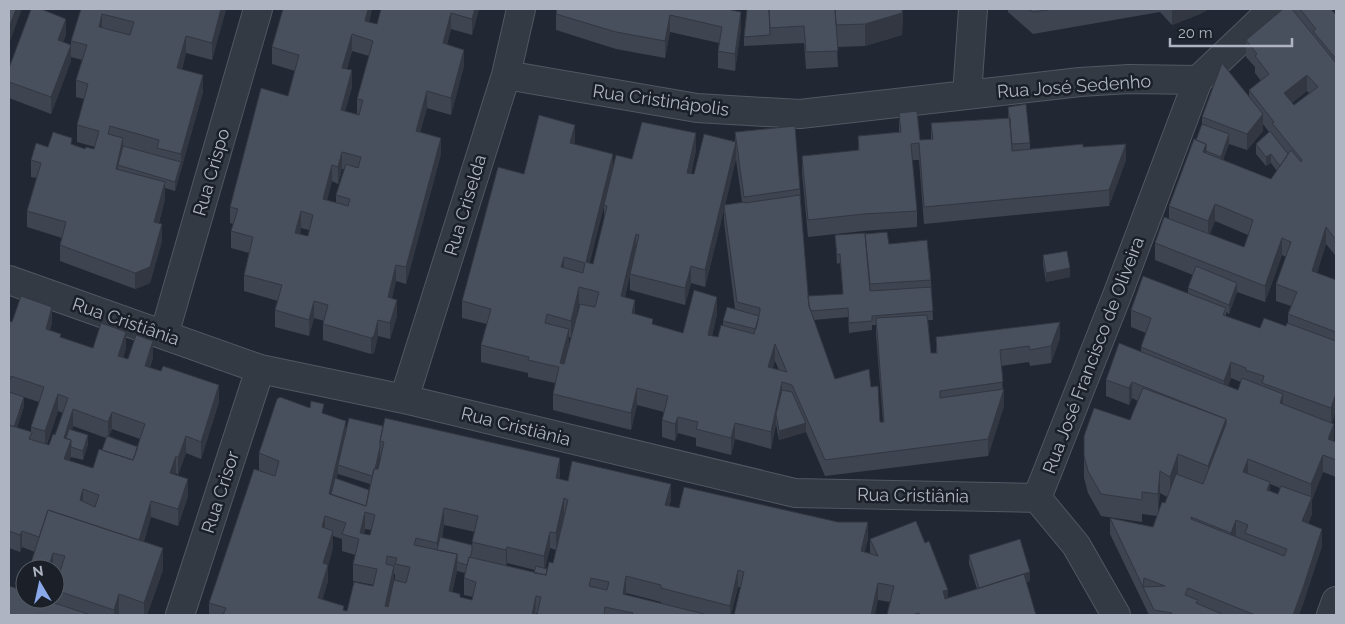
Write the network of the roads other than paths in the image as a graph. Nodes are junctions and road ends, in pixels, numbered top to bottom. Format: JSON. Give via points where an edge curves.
{"nodes":[{"id":1,"x":258,"y":9,"type":"edge"},
{"id":2,"x":521,"y":9,"type":"edge"},
{"id":3,"x":973,"y":9,"type":"edge"},
{"id":4,"x":1273,"y":9,"type":"edge"},
{"id":5,"x":506,"y":75,"type":"junction"},
{"id":6,"x":1198,"y":80,"type":"junction"},
{"id":7,"x":967,"y":95,"type":"junction"},
{"id":8,"x":9,"y":280,"type":"edge"},
{"id":9,"x":164,"y":335,"type":"junction"},
{"id":10,"x":260,"y":369,"type":"junction"},
{"id":11,"x":404,"y":399,"type":"junction"},
{"id":12,"x":1037,"y":498,"type":"junction"},
{"id":13,"x":1336,"y":601,"type":"edge"},
{"id":14,"x":180,"y":615,"type":"edge"},
{"id":15,"x":1116,"y":615,"type":"edge"},
{"id":16,"x":1331,"y":615,"type":"edge"}],
"edges":[{"from":1,"to":9,"type":"street","name":"Rua Crispo"},
{"from":2,"to":5,"type":"street","name":"Rua Criselda"},
{"from":3,"to":7,"type":"street"},
{"from":4,"to":6,"type":"street"},
{"from":5,"to":7,"type":"street","name":"Rua Cristinápolis","via":[[697,108],[800,114]]},
{"from":5,"to":11,"type":"street","name":"Rua Criselda"},
{"from":6,"to":7,"type":"street","name":"Rua José Sedenho","via":[[1090,81]]},
{"from":6,"to":12,"type":"street","name":"Rua José Francisco de Oliveira"},
{"from":8,"to":9,"type":"street","name":"Rua Cristiânia"},
{"from":9,"to":10,"type":"street","name":"Rua Cristiânia"},
{"from":10,"to":11,"type":"street","name":"Rua Cristiânia"},
{"from":10,"to":14,"type":"street","name":"Rua Crisor"},
{"from":11,"to":12,"type":"street","name":"Rua Cristiânia","via":[[794,493]]},
{"from":12,"to":15,"type":"street","via":[[1076,545]]},
{"from":13,"to":16,"type":"street"}]}
